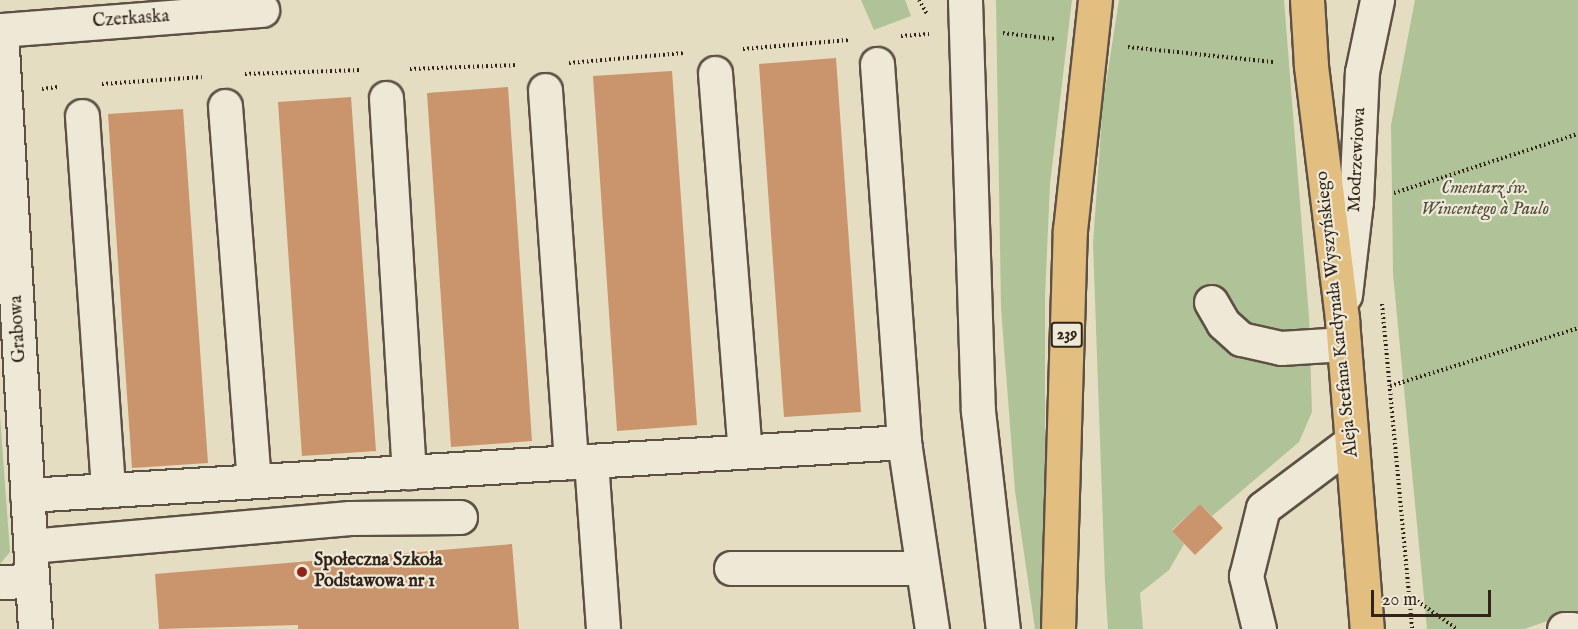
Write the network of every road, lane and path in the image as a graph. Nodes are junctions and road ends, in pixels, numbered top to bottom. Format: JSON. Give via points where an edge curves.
{"nodes":[{"id":1,"x":965,"y":0,"type":"edge"},
{"id":2,"x":1095,"y":0,"type":"edge"},
{"id":3,"x":1307,"y":0,"type":"edge"},
{"id":4,"x":1377,"y":0,"type":"edge"},
{"id":5,"x":262,"y":10,"type":"dead end"},
{"id":6,"x":0,"y":30,"type":"edge"},
{"id":7,"x":936,"y":33,"type":"dead end"},
{"id":8,"x":994,"y":33,"type":"dead end"},
{"id":9,"x":855,"y":40,"type":"dead end"},
{"id":10,"x":1075,"y":41,"type":"junction"},
{"id":11,"x":738,"y":49,"type":"dead end"},
{"id":12,"x":883,"y":50,"type":"joint"},
{"id":13,"x":703,"y":63,"type":"joint"},
{"id":14,"x":1311,"y":66,"type":"junction"},
{"id":15,"x":364,"y":70,"type":"dead end"},
{"id":16,"x":545,"y":73,"type":"junction"},
{"id":17,"x":236,"y":74,"type":"dead end"},
{"id":18,"x":212,"y":76,"type":"dead end"},
{"id":19,"x":393,"y":84,"type":"joint"},
{"id":20,"x":95,"y":85,"type":"dead end"},
{"id":21,"x":60,"y":87,"type":"dead end"},
{"id":22,"x":37,"y":89,"type":"dead end"},
{"id":23,"x":225,"y":106,"type":"dead end"},
{"id":24,"x":82,"y":116,"type":"dead end"},
{"id":25,"x":1578,"y":135,"type":"edge"},
{"id":26,"x":6,"y":192,"type":"edge"},
{"id":27,"x":1387,"y":196,"type":"dead end"},
{"id":28,"x":1381,"y":299,"type":"dead end"},
{"id":29,"x":1211,"y":302,"type":"dead end"},
{"id":30,"x":1578,"y":328,"type":"edge"},
{"id":31,"x":1343,"y":332,"type":"junction"},
{"id":32,"x":1390,"y":386,"type":"junction"},
{"id":33,"x":904,"y":442,"type":"junction"},
{"id":34,"x":1351,"y":442,"type":"junction"},
{"id":35,"x":745,"y":450,"type":"junction"},
{"id":36,"x":581,"y":461,"type":"junction"},
{"id":37,"x":409,"y":472,"type":"junction"},
{"id":38,"x":254,"y":481,"type":"junction"},
{"id":39,"x":108,"y":490,"type":"junction"},
{"id":40,"x":27,"y":495,"type":"junction"},
{"id":41,"x":460,"y":517,"type":"dead end"},
{"id":42,"x":30,"y":546,"type":"junction"},
{"id":43,"x":731,"y":568,"type":"dead end"},
{"id":44,"x":922,"y":568,"type":"junction"},
{"id":45,"x":16,"y":581,"type":"edge"},
{"id":46,"x":1409,"y":596,"type":"junction"},
{"id":47,"x":35,"y":629,"type":"edge"},
{"id":48,"x":603,"y":629,"type":"edge"},
{"id":49,"x":932,"y":629,"type":"edge"},
{"id":50,"x":1003,"y":629,"type":"edge"},
{"id":51,"x":1058,"y":629,"type":"edge"},
{"id":52,"x":1259,"y":629,"type":"edge"},
{"id":53,"x":1367,"y":629,"type":"edge"},
{"id":54,"x":1412,"y":629,"type":"edge"},
{"id":55,"x":1457,"y":629,"type":"edge"},
{"id":56,"x":1564,"y":629,"type":"edge"},
{"id":57,"x":1572,"y":629,"type":"edge"}],
"edges":[{"from":1,"to":50,"type":"street","via":[[978,411]]},
{"from":2,"to":10,"type":"main road","number":"239"},
{"from":3,"to":14,"type":"main road","name":"Aleja Stefana Kardynała Wyszyńskiego"},
{"from":4,"to":31,"type":"street","name":"Modrzewiowa","via":[[1362,72],[1356,202]]},
{"from":5,"to":6,"type":"street","name":"Czerkaska"},
{"from":6,"to":26,"type":"street","name":"Grabowa"},
{"from":7,"to":12,"type":"path"},
{"from":8,"to":10,"type":"path"},
{"from":9,"to":11,"type":"path"},
{"from":10,"to":14,"type":"path"},
{"from":10,"to":51,"type":"main road","number":"239"},
{"from":12,"to":33,"type":"street"},
{"from":13,"to":16,"type":"path"},
{"from":13,"to":35,"type":"street"},
{"from":14,"to":31,"type":"main road","name":"Aleja Stefana Kardynała Wyszyńskiego"},
{"from":15,"to":17,"type":"path"},
{"from":16,"to":19,"type":"path"},
{"from":16,"to":36,"type":"street"},
{"from":18,"to":20,"type":"path"},
{"from":19,"to":37,"type":"street"},
{"from":21,"to":22,"type":"path"},
{"from":23,"to":38,"type":"street"},
{"from":24,"to":39,"type":"street"},
{"from":25,"to":27,"type":"path"},
{"from":26,"to":40,"type":"street","name":"Grabowa"},
{"from":28,"to":32,"type":"path"},
{"from":29,"to":31,"type":"street","via":[[1223,323],[1241,339],[1281,348]]},
{"from":30,"to":32,"type":"path"},
{"from":31,"to":34,"type":"main road","name":"Aleja Stefana Kardynała Wyszyńskiego"},
{"from":32,"to":46,"type":"path"},
{"from":33,"to":35,"type":"street"},
{"from":33,"to":44,"type":"street"},
{"from":34,"to":52,"type":"street","via":[[1263,508],[1246,576]]},
{"from":34,"to":53,"type":"main road","name":"Aleja Stefana Kardynała Wyszyńskiego"},
{"from":35,"to":36,"type":"street"},
{"from":36,"to":37,"type":"street"},
{"from":36,"to":48,"type":"street"},
{"from":37,"to":38,"type":"street"},
{"from":38,"to":39,"type":"street"},
{"from":39,"to":40,"type":"street"},
{"from":40,"to":42,"type":"street","name":"Grabowa"},
{"from":41,"to":42,"type":"street","via":[[350,518]]},
{"from":42,"to":45,"type":"street","name":"Grabowa"},
{"from":43,"to":44,"type":"street"},
{"from":44,"to":49,"type":"street"},
{"from":45,"to":47,"type":"street","name":"Grabowa"},
{"from":46,"to":54,"type":"path"},
{"from":46,"to":55,"type":"path"},
{"from":56,"to":57,"type":"street"}]}
